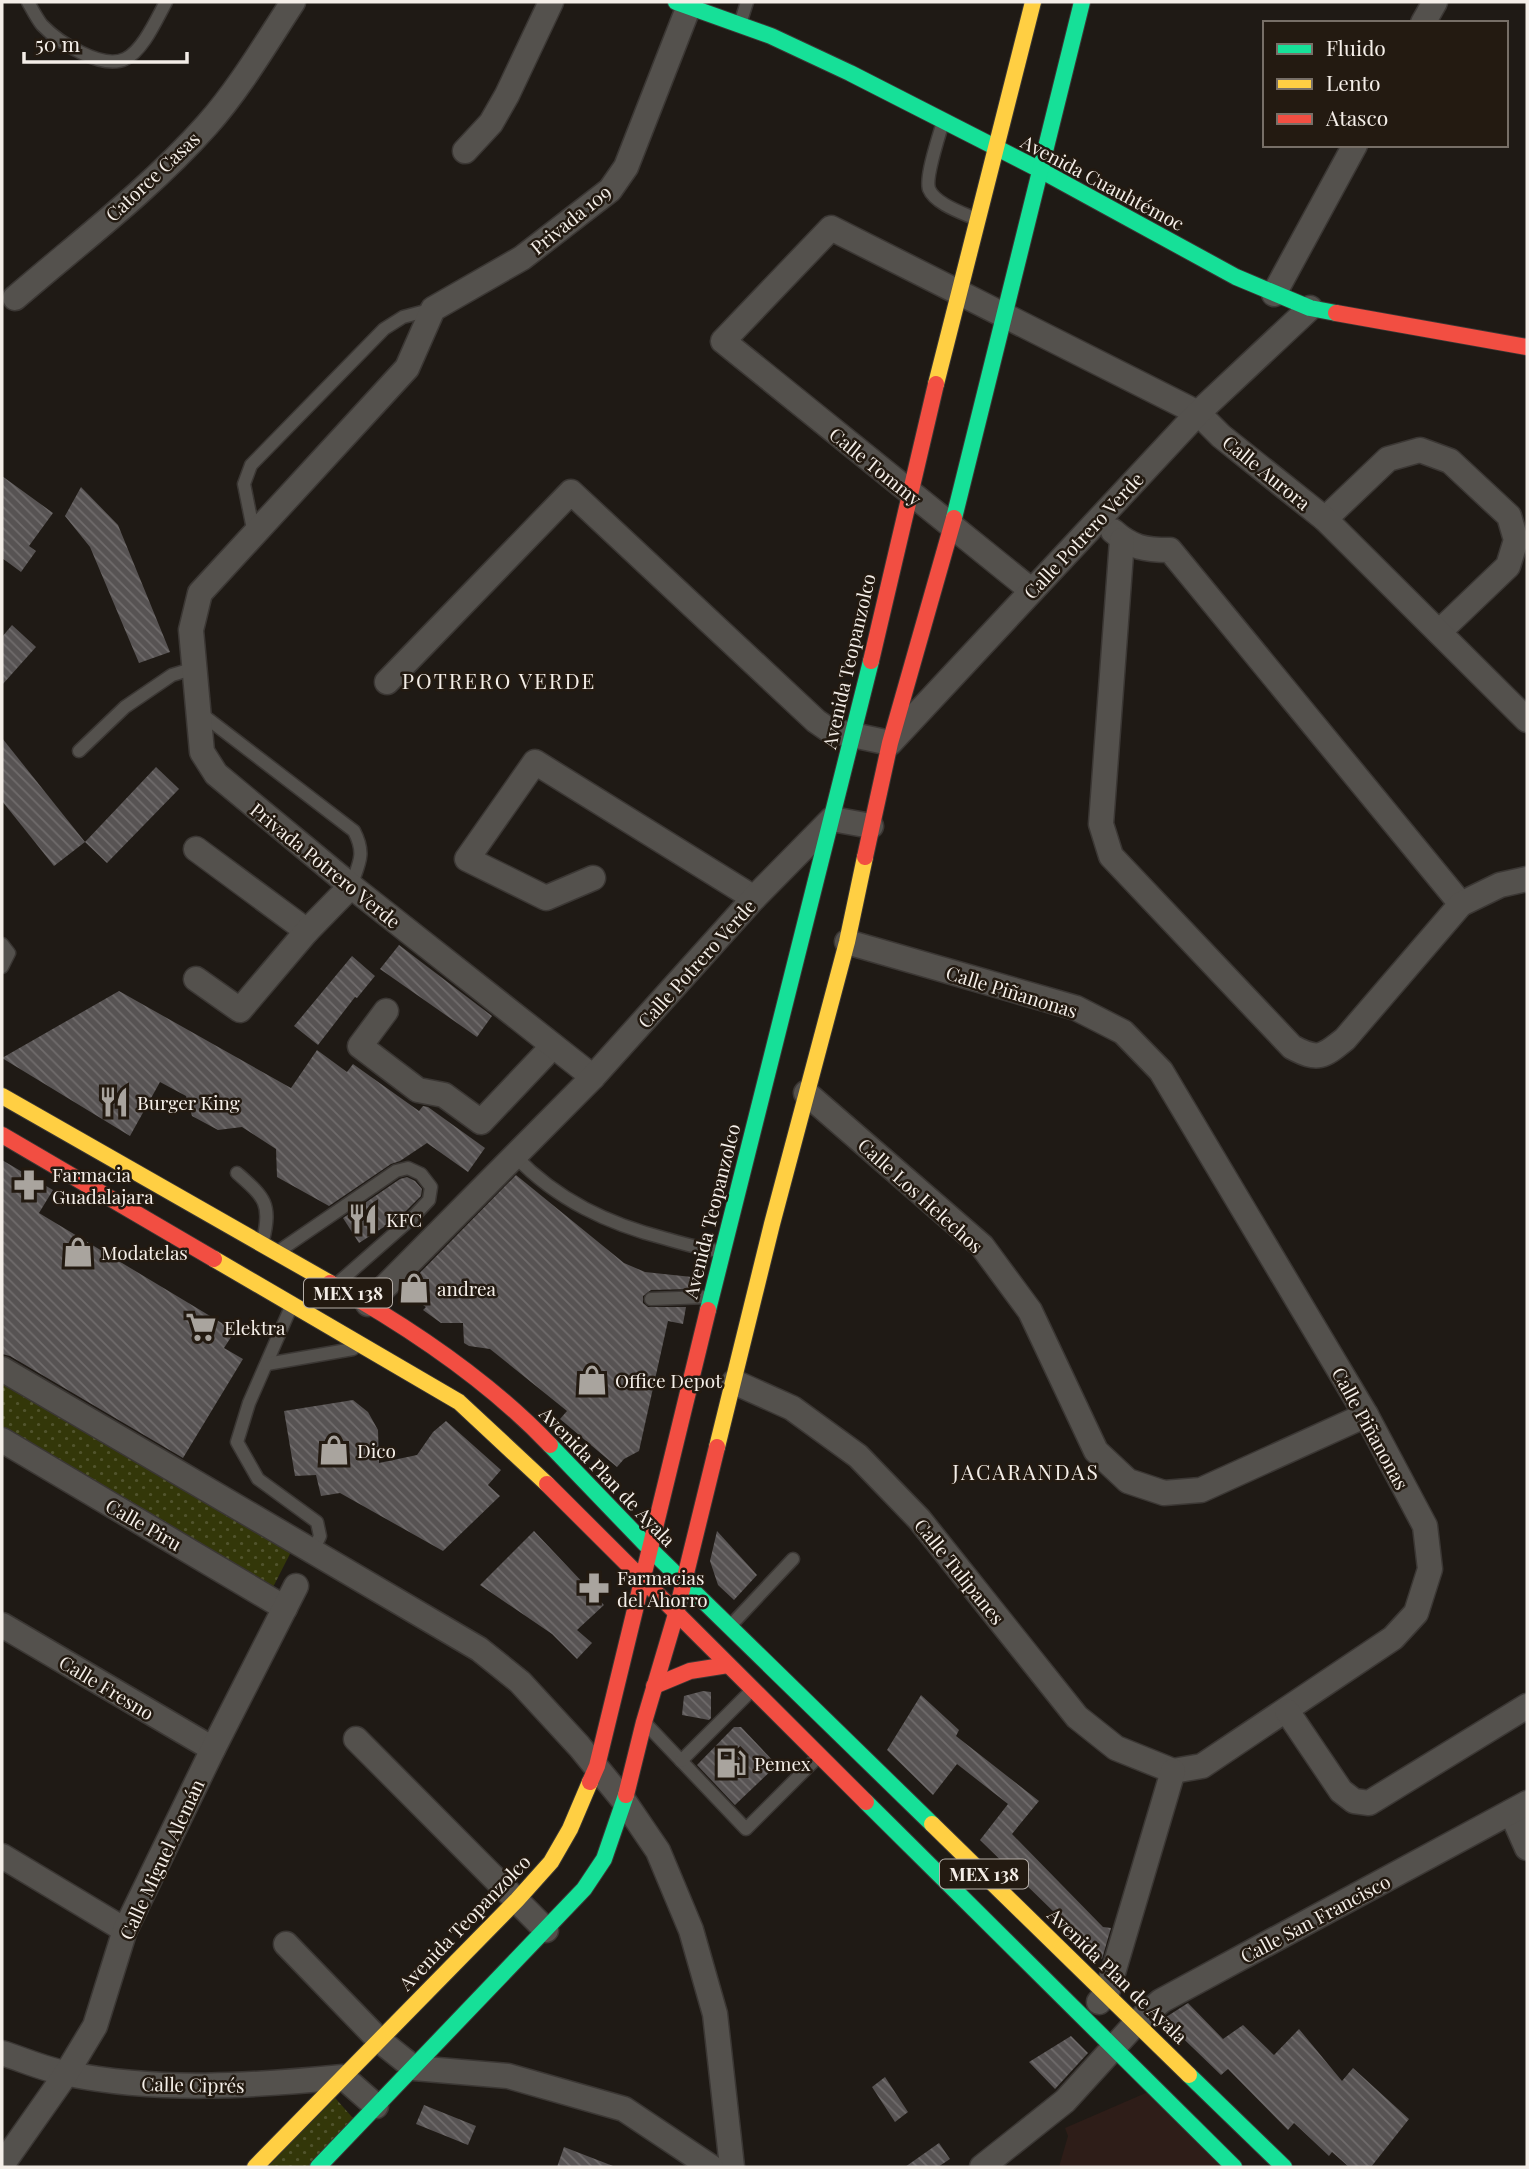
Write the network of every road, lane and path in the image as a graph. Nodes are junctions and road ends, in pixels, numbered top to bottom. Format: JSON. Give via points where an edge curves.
{"nodes":[{"id":1,"x":28,"y":2,"type":"edge"},
{"id":2,"x":166,"y":2,"type":"edge"},
{"id":3,"x":293,"y":2,"type":"edge"},
{"id":4,"x":551,"y":2,"type":"edge"},
{"id":5,"x":747,"y":2,"type":"edge"},
{"id":6,"x":1033,"y":2,"type":"edge"},
{"id":7,"x":1082,"y":2,"type":"edge"},
{"id":8,"x":1435,"y":2,"type":"edge"},
{"id":9,"x":682,"y":4,"type":"edge"},
{"id":10,"x":1424,"y":21,"type":"edge"},
{"id":11,"x":740,"y":24,"type":"junction"},
{"id":12,"x":943,"y":122,"type":"junction"},
{"id":13,"x":1354,"y":147,"type":"edge"},
{"id":14,"x":995,"y":149,"type":"junction"},
{"id":15,"x":465,"y":151,"type":"dead end"},
{"id":16,"x":1042,"y":171,"type":"junction"},
{"id":17,"x":976,"y":219,"type":"junction"},
{"id":18,"x":958,"y":293,"type":"junction"},
{"id":19,"x":1274,"y":294,"type":"junction"},
{"id":20,"x":15,"y":298,"type":"dead end"},
{"id":21,"x":1310,"y":308,"type":"junction"},
{"id":22,"x":433,"y":309,"type":"junction"},
{"id":23,"x":1006,"y":317,"type":"junction"},
{"id":24,"x":723,"y":341,"type":"joint"},
{"id":25,"x":1527,"y":347,"type":"edge"},
{"id":26,"x":1198,"y":413,"type":"junction"},
{"id":27,"x":909,"y":493,"type":"junction"},
{"id":28,"x":1099,"y":519,"type":"junction"},
{"id":29,"x":1325,"y":519,"type":"junction"},
{"id":30,"x":952,"y":527,"type":"junction"},
{"id":31,"x":254,"y":534,"type":"junction"},
{"id":32,"x":1122,"y":540,"type":"junction"},
{"id":33,"x":1031,"y":590,"type":"junction"},
{"id":34,"x":1439,"y":632,"type":"junction"},
{"id":35,"x":195,"y":668,"type":"junction"},
{"id":36,"x":387,"y":682,"type":"dead end"},
{"id":37,"x":199,"y":712,"type":"junction"},
{"id":38,"x":1527,"y":720,"type":"edge"},
{"id":39,"x":853,"y":736,"type":"junction"},
{"id":40,"x":890,"y":743,"type":"junction"},
{"id":41,"x":79,"y":751,"type":"dead end"},
{"id":42,"x":832,"y":819,"type":"junction"},
{"id":43,"x":871,"y":825,"type":"junction"},
{"id":44,"x":196,"y":849,"type":"dead end"},
{"id":45,"x":593,"y":878,"type":"dead end"},
{"id":46,"x":1527,"y":879,"type":"edge"},
{"id":47,"x":351,"y":886,"type":"junction"},
{"id":48,"x":754,"y":898,"type":"junction"},
{"id":49,"x":1461,"y":904,"type":"junction"},
{"id":50,"x":307,"y":931,"type":"junction"},
{"id":51,"x":847,"y":942,"type":"junction"},
{"id":52,"x":2,"y":944,"type":"edge"},
{"id":53,"x":2,"y":967,"type":"edge"},
{"id":54,"x":196,"y":979,"type":"dead end"},
{"id":55,"x":386,"y":1010,"type":"dead end"},
{"id":56,"x":553,"y":1046,"type":"junction"},
{"id":57,"x":593,"y":1077,"type":"junction"},
{"id":58,"x":806,"y":1093,"type":"junction"},
{"id":59,"x":2,"y":1096,"type":"edge"},
{"id":60,"x":2,"y":1135,"type":"edge"},
{"id":61,"x":515,"y":1156,"type":"junction"},
{"id":62,"x":237,"y":1173,"type":"dead end"},
{"id":63,"x":752,"y":1219,"type":"junction"},
{"id":64,"x":262,"y":1244,"type":"junction"},
{"id":65,"x":723,"y":1251,"type":"junction"},
{"id":66,"x":277,"y":1252,"type":"junction"},
{"id":67,"x":335,"y":1285,"type":"junction"},
{"id":68,"x":712,"y":1297,"type":"junction"},
{"id":69,"x":651,"y":1300,"type":"dead end"},
{"id":70,"x":293,"y":1303,"type":"junction"},
{"id":71,"x":368,"y":1304,"type":"junction"},
{"id":72,"x":367,"y":1347,"type":"junction"},
{"id":73,"x":267,"y":1364,"type":"junction"},
{"id":74,"x":2,"y":1369,"type":"edge"},
{"id":75,"x":734,"y":1382,"type":"junction"},
{"id":76,"x":1366,"y":1415,"type":"junction"},
{"id":77,"x":2,"y":1440,"type":"edge"},
{"id":78,"x":650,"y":1549,"type":"junction"},
{"id":79,"x":313,"y":1552,"type":"junction"},
{"id":80,"x":793,"y":1559,"type":"dead end"},
{"id":81,"x":643,"y":1582,"type":"junction"},
{"id":82,"x":683,"y":1582,"type":"junction"},
{"id":83,"x":291,"y":1597,"type":"joint"},
{"id":84,"x":676,"y":1614,"type":"junction"},
{"id":85,"x":2,"y":1625,"type":"edge"},
{"id":86,"x":730,"y":1627,"type":"junction"},
{"id":87,"x":728,"y":1665,"type":"junction"},
{"id":88,"x":654,"y":1686,"type":"junction"},
{"id":89,"x":752,"y":1689,"type":"junction"},
{"id":90,"x":1527,"y":1706,"type":"edge"},
{"id":91,"x":1287,"y":1711,"type":"junction"},
{"id":92,"x":644,"y":1722,"type":"junction"},
{"id":93,"x":355,"y":1739,"type":"dead end"},
{"id":94,"x":213,"y":1749,"type":"junction"},
{"id":95,"x":820,"y":1755,"type":"junction"},
{"id":96,"x":681,"y":1761,"type":"junction"},
{"id":97,"x":597,"y":1766,"type":"junction"},
{"id":98,"x":1173,"y":1771,"type":"junction"},
{"id":99,"x":624,"y":1801,"type":"junction"},
{"id":100,"x":1519,"y":1807,"type":"edge"},
{"id":101,"x":1527,"y":1848,"type":"edge"},
{"id":102,"x":2,"y":1856,"type":"edge"},
{"id":103,"x":517,"y":1900,"type":"junction"},
{"id":104,"x":125,"y":1930,"type":"junction"},
{"id":105,"x":546,"y":1930,"type":"junction"},
{"id":106,"x":286,"y":1944,"type":"dead end"},
{"id":107,"x":1107,"y":1993,"type":"junction"},
{"id":108,"x":1084,"y":2018,"type":"junction"},
{"id":109,"x":1137,"y":2022,"type":"junction"},
{"id":110,"x":379,"y":2040,"type":"junction"},
{"id":111,"x":1114,"y":2047,"type":"junction"},
{"id":112,"x":2,"y":2053,"type":"edge"},
{"id":113,"x":414,"y":2068,"type":"junction"},
{"id":114,"x":66,"y":2074,"type":"junction"},
{"id":115,"x":343,"y":2077,"type":"junction"},
{"id":116,"x":376,"y":2106,"type":"junction"},
{"id":117,"x":2,"y":2165,"type":"edge"},
{"id":118,"x":254,"y":2167,"type":"edge"},
{"id":119,"x":318,"y":2167,"type":"edge"},
{"id":120,"x":711,"y":2167,"type":"edge"},
{"id":121,"x":732,"y":2167,"type":"edge"},
{"id":122,"x":982,"y":2167,"type":"edge"},
{"id":123,"x":1234,"y":2167,"type":"edge"},
{"id":124,"x":1284,"y":2167,"type":"edge"}],
"edges":[{"from":1,"to":2,"type":"lane","via":[[42,25],[73,49],[103,61],[125,60],[144,43]]},
{"from":3,"to":20,"type":"street","name":"Catorce Casas","via":[[209,123],[166,169]]},
{"from":4,"to":15,"type":"street","via":[[491,123]]},
{"from":5,"to":11,"type":"lane"},
{"from":6,"to":14,"type":"main road","name":"Avenida Teopanzolco"},
{"from":7,"to":16,"type":"main road","name":"Avenida Teopanzolco"},
{"from":8,"to":10,"type":"street"},
{"from":9,"to":11,"type":"main road","name":"Avenida Cuauhtémoc"},
{"from":9,"to":22,"type":"street","name":"Privada 109","via":[[626,167],[610,190],[522,258]]},
{"from":11,"to":12,"type":"main road","name":"Avenida Cuauhtémoc"},
{"from":12,"to":14,"type":"main road","name":"Avenida Cuauhtémoc"},
{"from":12,"to":17,"type":"lane","via":[[929,190],[938,200]]},
{"from":13,"to":19,"type":"street"},
{"from":14,"to":16,"type":"main road","name":"Avenida Cuauhtémoc"},
{"from":14,"to":17,"type":"main road","name":"Avenida Teopanzolco"},
{"from":16,"to":19,"type":"main road","name":"Avenida Cuauhtémoc"},
{"from":16,"to":23,"type":"main road","name":"Avenida Teopanzolco"},
{"from":17,"to":18,"type":"main road","name":"Avenida Teopanzolco"},
{"from":18,"to":23,"type":"street","name":"Calle Aurora"},
{"from":18,"to":24,"type":"street","name":"Calle Aurora","via":[[831,228]]},
{"from":18,"to":27,"type":"main road","name":"Avenida Teopanzolco"},
{"from":19,"to":21,"type":"main road","name":"Avenida Cuauhtémoc"},
{"from":21,"to":25,"type":"main road","name":"Avenida Cuauhtémoc"},
{"from":21,"to":26,"type":"street","name":"Calle Potrero Verde"},
{"from":22,"to":31,"type":"street","name":"Privada Potrero Verde","via":[[407,368]]},
{"from":22,"to":31,"type":"lane","via":[[403,317],[384,329],[251,465],[244,484]]},
{"from":23,"to":26,"type":"street","name":"Calle Aurora"},
{"from":23,"to":30,"type":"main road","name":"Avenida Teopanzolco"},
{"from":24,"to":27,"type":"street","name":"Calle Tommy"},
{"from":26,"to":28,"type":"street","name":"Calle Potrero Verde"},
{"from":26,"to":29,"type":"street","name":"Calle Aurora"},
{"from":27,"to":30,"type":"street","name":"Calle Tommy"},
{"from":27,"to":39,"type":"main road","name":"Avenida Teopanzolco"},
{"from":28,"to":32,"type":"street"},
{"from":28,"to":33,"type":"street","name":"Calle Potrero Verde"},
{"from":29,"to":34,"type":"street","name":"Calle Aurora"},
{"from":29,"to":34,"type":"street","via":[[1388,459],[1420,450],[1450,461],[1509,516],[1517,541],[1508,566]]},
{"from":30,"to":33,"type":"street","name":"Calle Tommy"},
{"from":30,"to":40,"type":"main road","name":"Avenida Teopanzolco"},
{"from":31,"to":35,"type":"street","name":"Privada Potrero Verde","via":[[200,593],[191,631]]},
{"from":32,"to":49,"type":"street","via":[[1144,550],[1170,550]]},
{"from":32,"to":49,"type":"street","via":[[1101,824],[1111,856],[1292,1047],[1310,1057],[1326,1054],[1345,1039]]},
{"from":33,"to":40,"type":"street","name":"Calle Potrero Verde"},
{"from":34,"to":38,"type":"street","name":"Calle Aurora"},
{"from":35,"to":37,"type":"street","name":"Privada Potrero Verde"},
{"from":35,"to":41,"type":"lane","via":[[172,675],[135,701]]},
{"from":36,"to":39,"type":"street","via":[[571,492],[816,721]]},
{"from":37,"to":47,"type":"street","name":"Privada Potrero Verde","via":[[202,752],[216,774]]},
{"from":37,"to":47,"type":"lane","via":[[354,831],[362,846]]},
{"from":39,"to":40,"type":"street"},
{"from":39,"to":42,"type":"main road","name":"Avenida Teopanzolco"},
{"from":40,"to":43,"type":"main road","name":"Avenida Teopanzolco"},
{"from":42,"to":43,"type":"street"},
{"from":42,"to":48,"type":"street","name":"Calle Potrero Verde"},
{"from":42,"to":63,"type":"main road","name":"Avenida Teopanzolco"},
{"from":43,"to":51,"type":"main road","name":"Avenida Teopanzolco"},
{"from":44,"to":50,"type":"street"},
{"from":45,"to":48,"type":"street","via":[[545,898],[467,859],[535,762]]},
{"from":46,"to":49,"type":"street","via":[[1500,885]]},
{"from":47,"to":50,"type":"street"},
{"from":47,"to":56,"type":"street","name":"Privada Potrero Verde"},
{"from":48,"to":57,"type":"street","name":"Calle Potrero Verde"},
{"from":50,"to":54,"type":"street","via":[[240,1010]]},
{"from":51,"to":58,"type":"main road","name":"Avenida Teopanzolco"},
{"from":51,"to":76,"type":"street","name":"Calle Piñanonas","via":[[1076,1008],[1123,1032],[1161,1070]]},
{"from":52,"to":53,"type":"lane","via":[[9,953]]},
{"from":55,"to":56,"type":"street","via":[[360,1046],[418,1090],[444,1096],[481,1122]]},
{"from":56,"to":57,"type":"street"},
{"from":57,"to":61,"type":"street","name":"Calle Potrero Verde"},
{"from":58,"to":63,"type":"main road","name":"Avenida Teopanzolco"},
{"from":58,"to":76,"type":"street","name":"Calle Los Helechos","via":[[982,1246],[1030,1311],[1096,1451],[1128,1480],[1164,1493],[1200,1490]]},
{"from":59,"to":64,"type":"main road","name":"Avenida Plan de Ayala","number":"MEX 138","via":[[75,1131]]},
{"from":60,"to":70,"type":"main road","number":"MEX 138"},
{"from":61,"to":65,"type":"lane","via":[[562,1197],[592,1214],[635,1231]]},
{"from":61,"to":71,"type":"street","name":"Calle Potrero Verde"},
{"from":62,"to":64,"type":"lane","via":[[261,1194],[268,1219]]},
{"from":63,"to":65,"type":"main road","name":"Avenida Teopanzolco"},
{"from":63,"to":75,"type":"main road","name":"Avenida Teopanzolco"},
{"from":64,"to":66,"type":"main road","name":"Avenida Plan de Ayala","number":"MEX 138"},
{"from":65,"to":68,"type":"main road","name":"Avenida Teopanzolco"},
{"from":66,"to":67,"type":"main road","name":"Avenida Plan de Ayala","number":"MEX 138"},
{"from":66,"to":67,"type":"lane","via":[[396,1171],[408,1168],[421,1174],[430,1187],[429,1200]]},
{"from":67,"to":71,"type":"main road","name":"Avenida Plan de Ayala","number":"MEX 138"},
{"from":68,"to":69,"type":"lane"},
{"from":68,"to":78,"type":"main road","name":"Avenida Teopanzolco"},
{"from":70,"to":72,"type":"main road","number":"MEX 138"},
{"from":70,"to":73,"type":"lane"},
{"from":71,"to":78,"type":"main road","name":"Avenida Plan de Ayala","number":"MEX 138","via":[[473,1375],[530,1424]]},
{"from":72,"to":73,"type":"lane"},
{"from":72,"to":81,"type":"main road","number":"MEX 138","via":[[459,1402]]},
{"from":73,"to":79,"type":"lane","via":[[237,1442],[258,1479],[317,1522],[320,1536]]},
{"from":74,"to":79,"type":"street"},
{"from":75,"to":82,"type":"main road","name":"Avenida Teopanzolco"},
{"from":75,"to":98,"type":"street","name":"Calle Tulipanes","via":[[792,1408],[858,1456],[919,1519],[1077,1717],[1116,1748]]},
{"from":76,"to":91,"type":"street","name":"Calle Piñanonas","via":[[1425,1526],[1430,1569],[1416,1614],[1393,1638]]},
{"from":77,"to":83,"type":"street","name":"Calle Piru"},
{"from":78,"to":81,"type":"main road","name":"Avenida Teopanzolco"},
{"from":78,"to":82,"type":"main road","name":"Avenida Plan de Ayala","number":"MEX 138"},
{"from":79,"to":97,"type":"street","via":[[479,1649],[520,1682]]},
{"from":80,"to":86,"type":"lane"},
{"from":81,"to":84,"type":"main road","number":"MEX 138"},
{"from":81,"to":97,"type":"main road","name":"Avenida Teopanzolco"},
{"from":82,"to":84,"type":"main road","name":"Avenida Teopanzolco"},
{"from":82,"to":86,"type":"main road","name":"Avenida Plan de Ayala","number":"MEX 138"},
{"from":83,"to":94,"type":"street","name":"Calle Miguel Alemán"},
{"from":84,"to":87,"type":"main road","number":"MEX 138"},
{"from":84,"to":88,"type":"main road","name":"Avenida Teopanzolco"},
{"from":85,"to":94,"type":"street","name":"Calle Fresno"},
{"from":86,"to":107,"type":"main road","name":"Avenida Plan de Ayala","number":"MEX 138"},
{"from":87,"to":88,"type":"main road","via":[[696,1668]]},
{"from":87,"to":89,"type":"main road","number":"MEX 138"},
{"from":88,"to":92,"type":"main road","name":"Avenida Teopanzolco"},
{"from":89,"to":95,"type":"main road","number":"MEX 138"},
{"from":89,"to":96,"type":"lane"},
{"from":90,"to":91,"type":"street","via":[[1369,1803],[1354,1801],[1341,1791]]},
{"from":91,"to":98,"type":"street","name":"Calle Piñanonas","via":[[1202,1766]]},
{"from":92,"to":96,"type":"lane"},
{"from":92,"to":99,"type":"main road","name":"Avenida Teopanzolco"},
{"from":93,"to":103,"type":"street"},
{"from":94,"to":104,"type":"street","name":"Calle Miguel Alemán"},
{"from":95,"to":96,"type":"lane","via":[[746,1829]]},
{"from":95,"to":108,"type":"main road","number":"MEX 138"},
{"from":97,"to":99,"type":"street"},
{"from":97,"to":103,"type":"main road","name":"Avenida Teopanzolco","via":[[551,1862]]},
{"from":98,"to":107,"type":"street"},
{"from":99,"to":105,"type":"main road","name":"Avenida Teopanzolco","via":[[604,1859]]},
{"from":99,"to":121,"type":"street","via":[[657,1851],[691,1930],[715,2014]]},
{"from":100,"to":101,"type":"street"},
{"from":100,"to":109,"type":"street","name":"Calle San Francisco","via":[[1161,2001]]},
{"from":102,"to":104,"type":"street"},
{"from":103,"to":105,"type":"street"},
{"from":103,"to":110,"type":"main road","name":"Avenida Teopanzolco"},
{"from":104,"to":114,"type":"street","name":"Calle Miguel Alemán","via":[[94,2026]]},
{"from":105,"to":113,"type":"main road","name":"Avenida Teopanzolco"},
{"from":106,"to":110,"type":"street"},
{"from":107,"to":108,"type":"street"},
{"from":107,"to":109,"type":"main road","name":"Avenida Plan de Ayala","number":"MEX 138"},
{"from":108,"to":111,"type":"main road","number":"MEX 138"},
{"from":109,"to":111,"type":"street","name":"Calle San Francisco"},
{"from":109,"to":124,"type":"main road","name":"Avenida Plan de Ayala","number":"MEX 138"},
{"from":110,"to":113,"type":"street"},
{"from":110,"to":115,"type":"main road","name":"Avenida Teopanzolco"},
{"from":111,"to":122,"type":"street","name":"Calle San Francisco","via":[[1065,2101]]},
{"from":111,"to":123,"type":"main road","number":"MEX 138"},
{"from":112,"to":114,"type":"street","name":"Calle Ciprés"},
{"from":113,"to":116,"type":"main road","name":"Avenida Teopanzolco"},
{"from":113,"to":120,"type":"street","via":[[508,2076],[624,2109]]},
{"from":114,"to":115,"type":"street","name":"Calle Ciprés","via":[[186,2086]]},
{"from":114,"to":117,"type":"street","name":"Calle Miguel Alemán"},
{"from":115,"to":116,"type":"street"},
{"from":115,"to":118,"type":"main road","name":"Avenida Teopanzolco"},
{"from":116,"to":119,"type":"main road","name":"Avenida Teopanzolco"}]}
